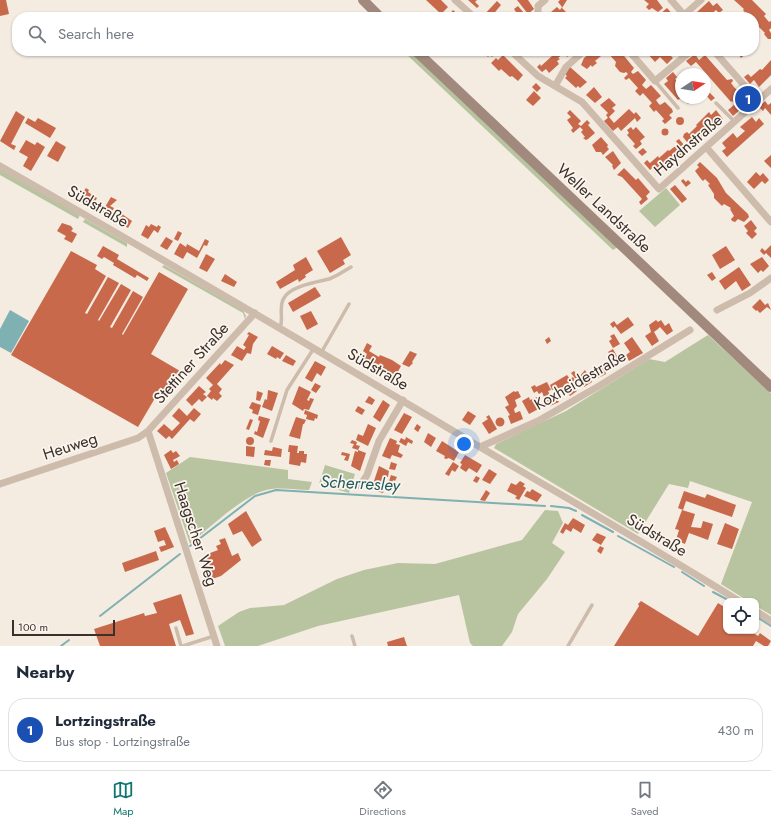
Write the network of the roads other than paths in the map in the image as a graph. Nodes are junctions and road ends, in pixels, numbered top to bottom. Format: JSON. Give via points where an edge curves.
{"nodes":[{"id":1,"x":363,"y":0,"type":"edge"},
{"id":2,"x":455,"y":0,"type":"edge"},
{"id":3,"x":545,"y":0,"type":"edge"},
{"id":4,"x":671,"y":0,"type":"edge"},
{"id":5,"x":701,"y":0,"type":"edge"},
{"id":6,"x":375,"y":12,"type":"edge"},
{"id":7,"x":468,"y":12,"type":"edge"},
{"id":8,"x":538,"y":12,"type":"edge"},
{"id":9,"x":682,"y":12,"type":"edge"},
{"id":10,"x":689,"y":12,"type":"edge"},
{"id":11,"x":421,"y":56,"type":"edge"},
{"id":12,"x":516,"y":56,"type":"edge"},
{"id":13,"x":578,"y":56,"type":"edge"},
{"id":14,"x":633,"y":56,"type":"edge"},
{"id":15,"x":685,"y":56,"type":"edge"},
{"id":16,"x":718,"y":56,"type":"edge"},
{"id":17,"x":655,"y":81,"type":"junction"},
{"id":18,"x":555,"y":86,"type":"junction"},
{"id":19,"x":771,"y":90,"type":"edge"},
{"id":20,"x":758,"y":101,"type":"junction"},
{"id":21,"x":716,"y":103,"type":"dead end"},
{"id":22,"x":678,"y":108,"type":"dead end"},
{"id":23,"x":735,"y":122,"type":"junction"},
{"id":24,"x":707,"y":148,"type":"junction"},
{"id":25,"x":0,"y":166,"type":"edge"},
{"id":26,"x":771,"y":222,"type":"edge"},
{"id":27,"x":351,"y":267,"type":"dead end"},
{"id":28,"x":771,"y":278,"type":"edge"},
{"id":29,"x":349,"y":304,"type":"dead end"},
{"id":30,"x":717,"y":310,"type":"dead end"},
{"id":31,"x":255,"y":313,"type":"junction"},
{"id":32,"x":280,"y":328,"type":"junction"},
{"id":33,"x":690,"y":330,"type":"dead end"},
{"id":34,"x":314,"y":348,"type":"junction"},
{"id":35,"x":322,"y":353,"type":"junction"},
{"id":36,"x":771,"y":388,"type":"edge"},
{"id":37,"x":403,"y":400,"type":"junction"},
{"id":38,"x":148,"y":432,"type":"junction"},
{"id":39,"x":271,"y":441,"type":"dead end"},
{"id":40,"x":480,"y":447,"type":"junction"},
{"id":41,"x":0,"y":484,"type":"edge"},
{"id":42,"x":360,"y":486,"type":"dead end"},
{"id":43,"x":734,"y":598,"type":"edge"},
{"id":44,"x":592,"y":605,"type":"dead end"},
{"id":45,"x":759,"y":613,"type":"edge"},
{"id":46,"x":771,"y":621,"type":"edge"},
{"id":47,"x":176,"y":628,"type":"dead end"},
{"id":48,"x":214,"y":636,"type":"junction"},
{"id":49,"x":352,"y":636,"type":"dead end"},
{"id":50,"x":182,"y":646,"type":"edge"},
{"id":51,"x":217,"y":646,"type":"edge"},
{"id":52,"x":355,"y":646,"type":"edge"},
{"id":53,"x":568,"y":646,"type":"edge"}],
"edges":[{"from":1,"to":6,"type":"main road"},
{"from":2,"to":7,"type":"street"},
{"from":3,"to":8,"type":"street","via":[[538,6]]},
{"from":4,"to":9,"type":"street"},
{"from":5,"to":10,"type":"street"},
{"from":11,"to":36,"type":"main road","name":"Weller Landstraße"},
{"from":12,"to":18,"type":"street","via":[[538,76]]},
{"from":13,"to":18,"type":"street","via":[[566,67]]},
{"from":14,"to":17,"type":"street"},
{"from":15,"to":17,"type":"street"},
{"from":16,"to":20,"type":"street"},
{"from":17,"to":22,"type":"lane"},
{"from":18,"to":24,"type":"street","name":"Haydnstraße","via":[[582,102],[659,189]]},
{"from":19,"to":20,"type":"street","name":"Haydnstraße"},
{"from":20,"to":23,"type":"street","name":"Haydnstraße"},
{"from":21,"to":23,"type":"lane"},
{"from":23,"to":24,"type":"street","name":"Haydnstraße"},
{"from":24,"to":26,"type":"street"},
{"from":25,"to":31,"type":"street","name":"Südstraße"},
{"from":27,"to":32,"type":"lane","via":[[286,295],[281,304]]},
{"from":28,"to":30,"type":"street","via":[[750,293]]},
{"from":29,"to":35,"type":"lane"},
{"from":31,"to":32,"type":"street","name":"Südstraße"},
{"from":31,"to":38,"type":"street","name":"Stettiner Straße"},
{"from":32,"to":34,"type":"street","name":"Südstraße"},
{"from":33,"to":40,"type":"street","name":"Koxheidestraße","via":[[538,421]]},
{"from":34,"to":35,"type":"street","name":"Südstraße"},
{"from":34,"to":39,"type":"lane","via":[[287,390]]},
{"from":35,"to":37,"type":"street","name":"Südstraße"},
{"from":37,"to":40,"type":"street","name":"Südstraße"},
{"from":37,"to":42,"type":"street","via":[[379,441],[367,475]]},
{"from":38,"to":41,"type":"street","name":"Heuweg","via":[[138,438]]},
{"from":38,"to":48,"type":"street","name":"Haagscher Weg"},
{"from":40,"to":43,"type":"street","name":"Südstraße"},
{"from":44,"to":53,"type":"lane"},
{"from":45,"to":46,"type":"street"},
{"from":47,"to":50,"type":"lane"},
{"from":48,"to":50,"type":"lane"},
{"from":48,"to":51,"type":"street","name":"Haagscher Weg"},
{"from":49,"to":52,"type":"lane"}]}
